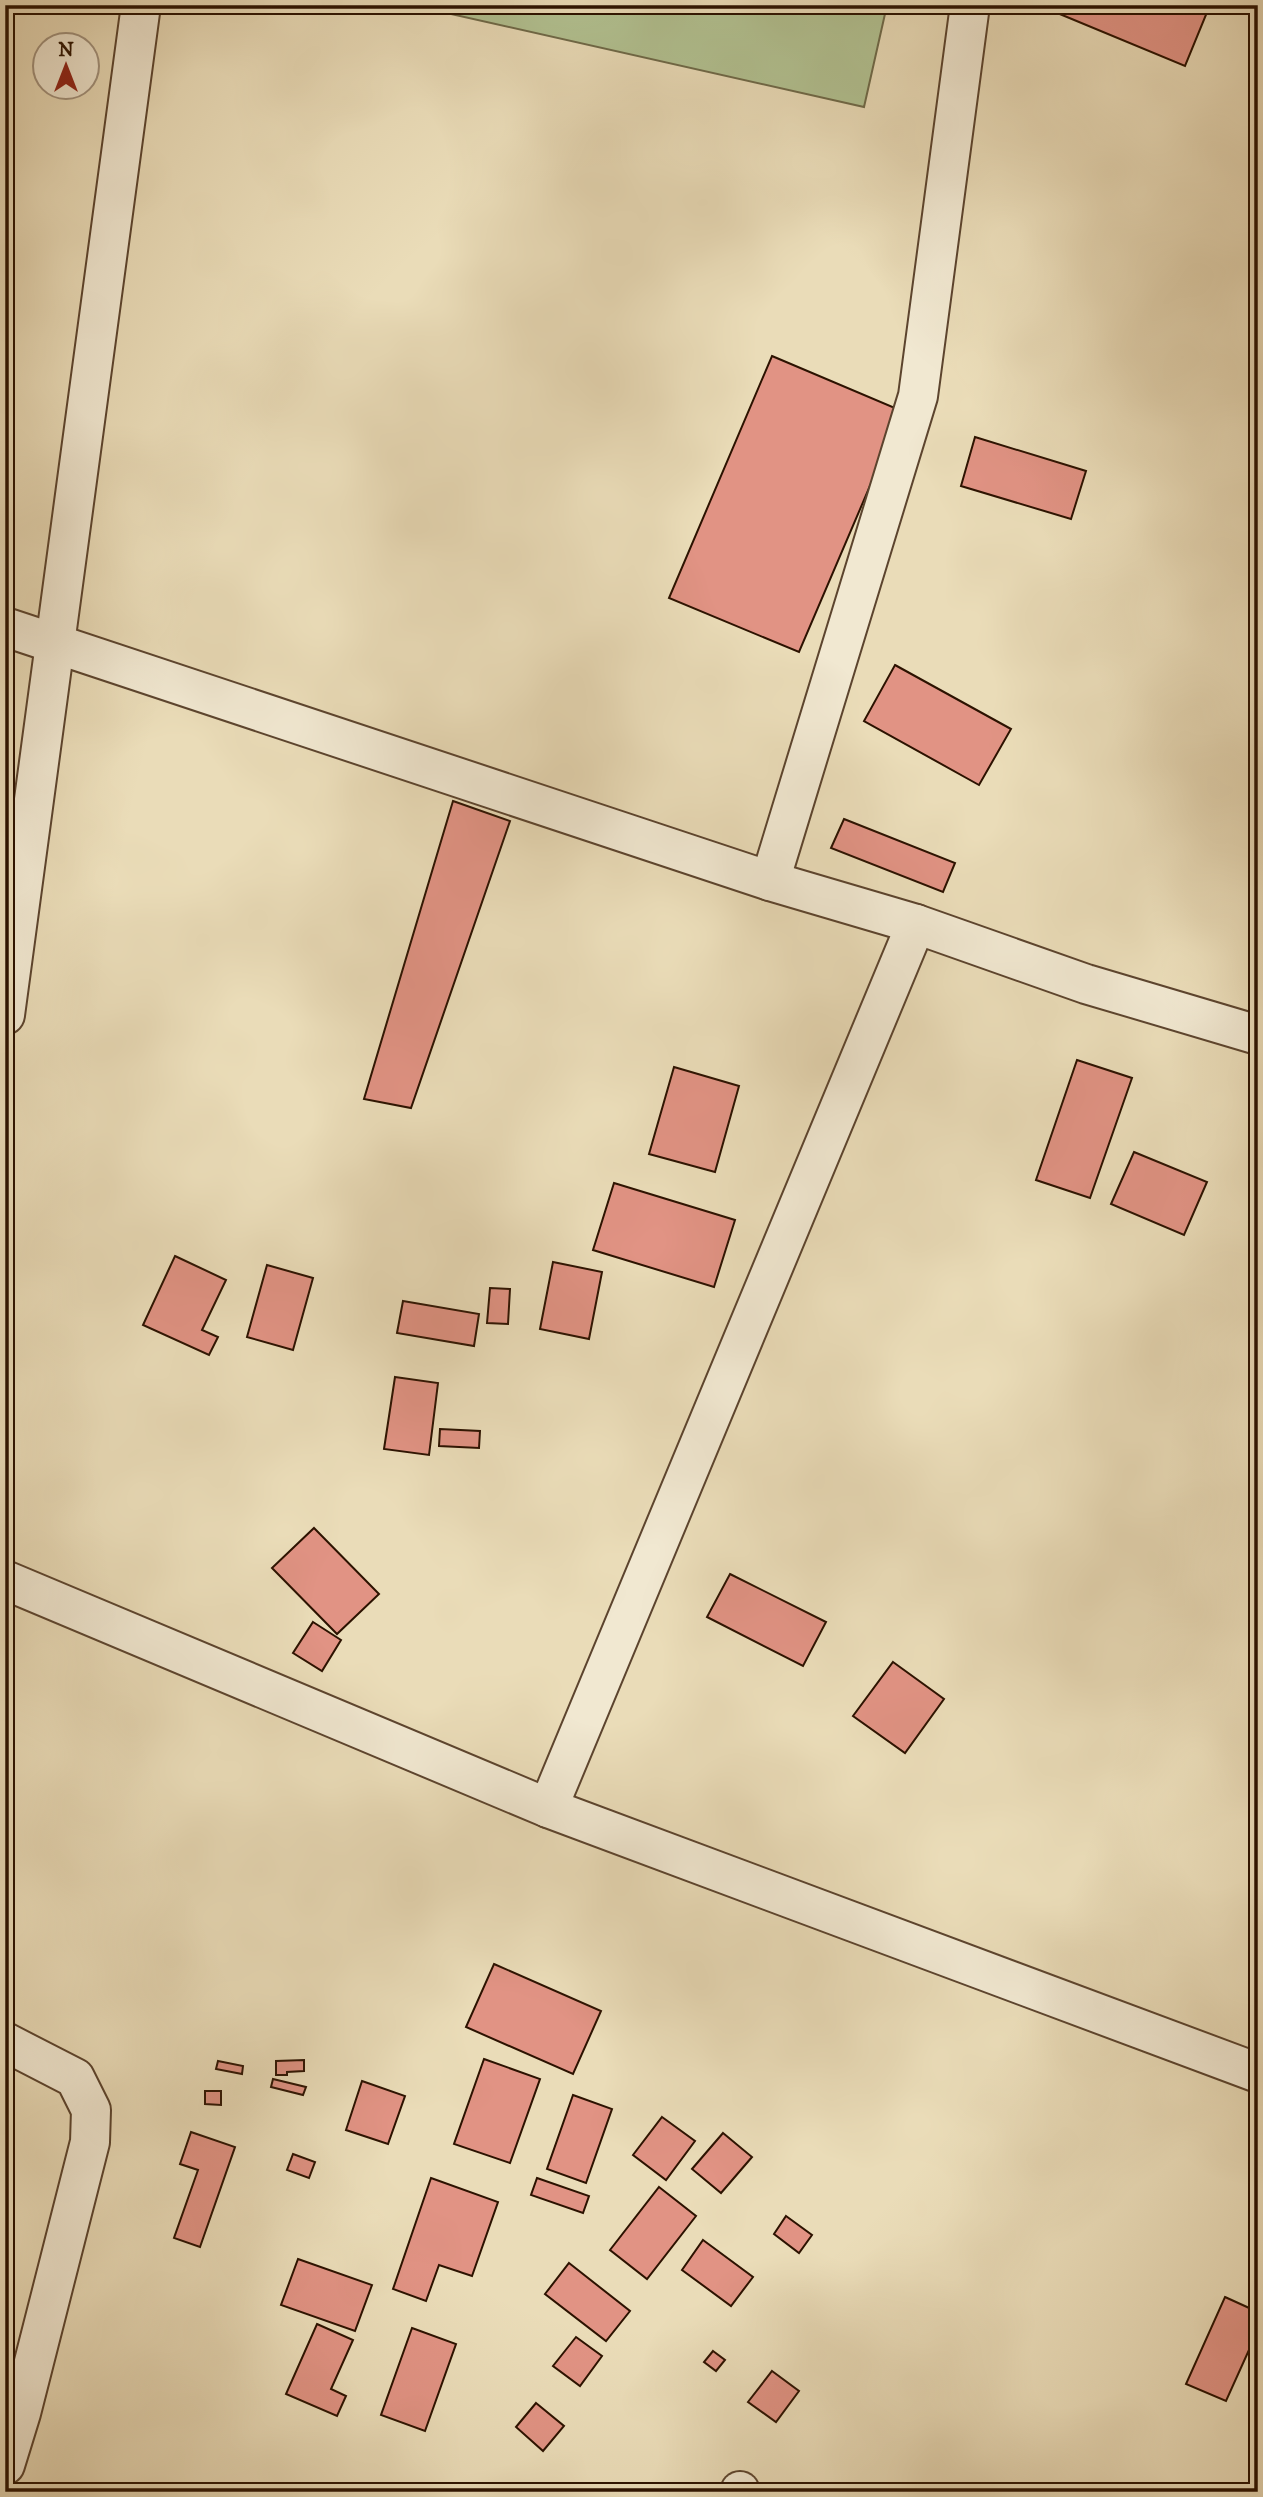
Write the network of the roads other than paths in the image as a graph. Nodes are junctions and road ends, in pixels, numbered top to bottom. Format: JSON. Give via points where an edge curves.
{"nodes":[{"id":1,"x":141,"y":5,"type":"edge"},
{"id":2,"x":970,"y":5,"type":"edge"},
{"id":3,"x":5,"y":627,"type":"edge"},
{"id":4,"x":54,"y":643,"type":"junction"},
{"id":5,"x":770,"y":881,"type":"junction"},
{"id":6,"x":916,"y":924,"type":"junction"},
{"id":7,"x":5,"y":1015,"type":"edge"},
{"id":8,"x":1258,"y":1035,"type":"edge"},
{"id":9,"x":5,"y":1580,"type":"edge"},
{"id":10,"x":548,"y":1808,"type":"junction"},
{"id":11,"x":5,"y":2042,"type":"edge"},
{"id":12,"x":1258,"y":2073,"type":"edge"},
{"id":13,"x":5,"y":2465,"type":"edge"}],
"edges":[{"from":1,"to":4,"type":"street"},
{"from":2,"to":5,"type":"street","via":[[918,396]]},
{"from":3,"to":4,"type":"street"},
{"from":4,"to":5,"type":"street"},
{"from":4,"to":7,"type":"street"},
{"from":5,"to":6,"type":"street"},
{"from":6,"to":8,"type":"street","via":[[1086,984]]},
{"from":6,"to":10,"type":"street"},
{"from":9,"to":10,"type":"street"},
{"from":10,"to":12,"type":"street"},
{"from":11,"to":13,"type":"street","via":[[75,2078],[91,2110],[90,2142]]}]}
